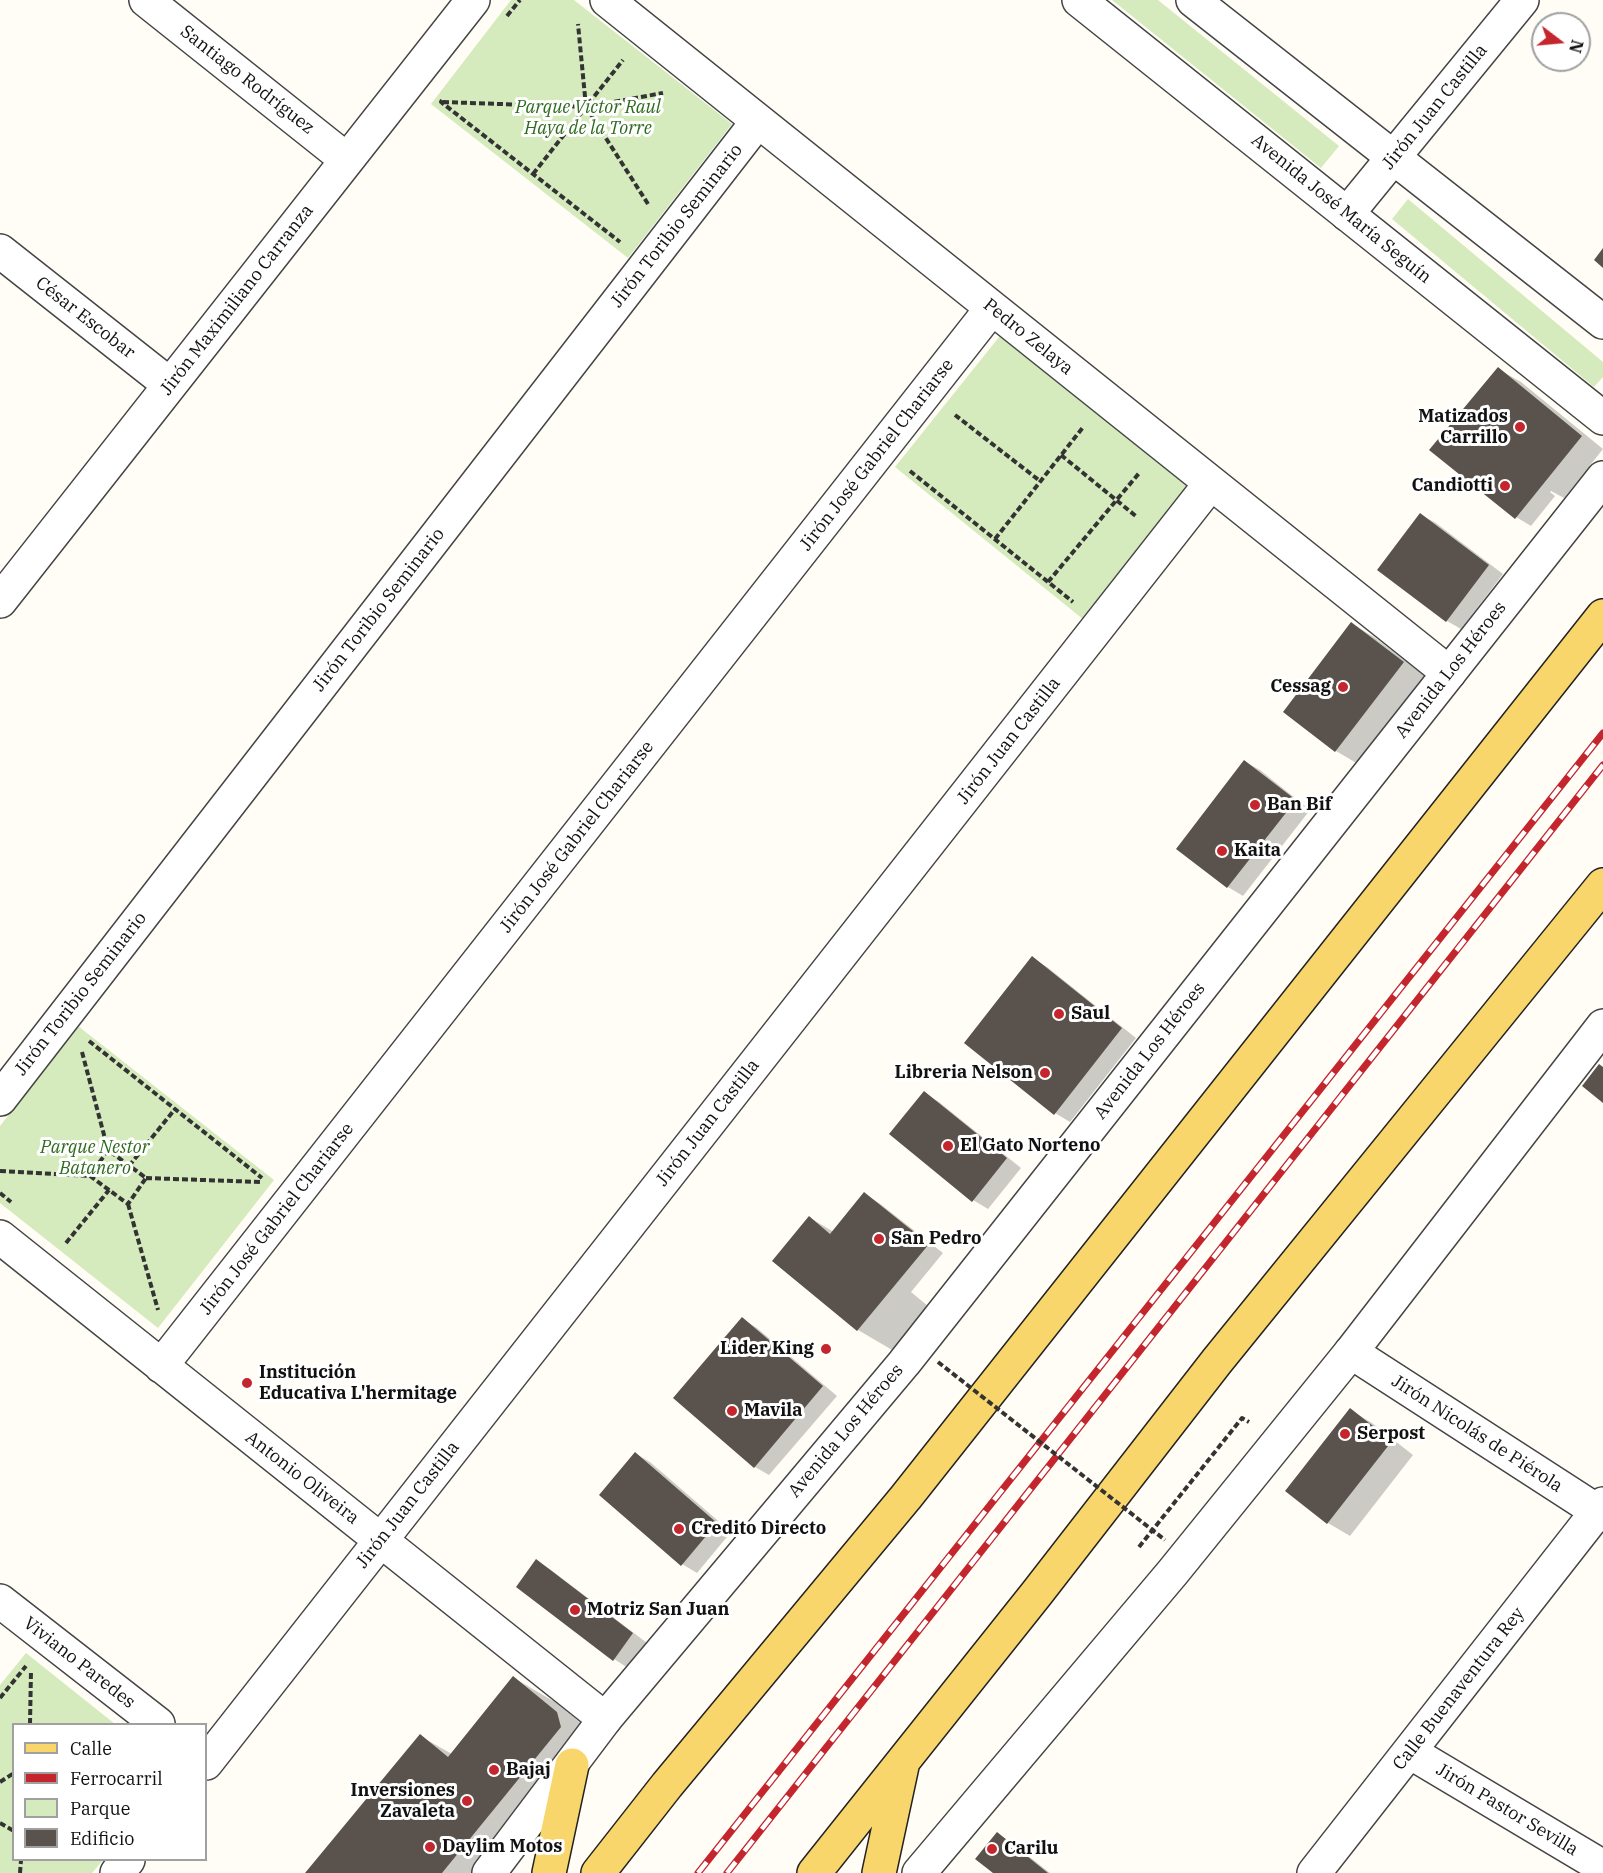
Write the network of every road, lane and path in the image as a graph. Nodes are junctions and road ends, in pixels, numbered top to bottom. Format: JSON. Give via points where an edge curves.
{"nodes":[{"id":1,"x":146,"y":0,"type":"edge"},
{"id":2,"x":473,"y":0,"type":"edge"},
{"id":3,"x":520,"y":0,"type":"edge"},
{"id":4,"x":607,"y":0,"type":"edge"},
{"id":5,"x":1079,"y":0,"type":"edge"},
{"id":6,"x":1194,"y":0,"type":"edge"},
{"id":7,"x":1522,"y":0,"type":"edge"},
{"id":8,"x":506,"y":19,"type":"dead end"},
{"id":9,"x":578,"y":19,"type":"dead end"},
{"id":10,"x":625,"y":58,"type":"dead end"},
{"id":11,"x":671,"y":92,"type":"dead end"},
{"id":12,"x":448,"y":93,"type":"dead end"},
{"id":13,"x":441,"y":102,"type":"junction"},
{"id":14,"x":586,"y":107,"type":"junction"},
{"id":15,"x":758,"y":121,"type":"junction"},
{"id":16,"x":1394,"y":158,"type":"junction"},
{"id":17,"x":348,"y":160,"type":"junction"},
{"id":18,"x":533,"y":174,"type":"junction"},
{"id":19,"x":648,"y":205,"type":"dead end"},
{"id":20,"x":1347,"y":214,"type":"junction"},
{"id":21,"x":628,"y":249,"type":"dead end"},
{"id":22,"x":0,"y":250,"type":"edge"},
{"id":23,"x":992,"y":308,"type":"junction"},
{"id":24,"x":1603,"y":322,"type":"edge"},
{"id":25,"x":170,"y":385,"type":"junction"},
{"id":26,"x":946,"y":408,"type":"dead end"},
{"id":27,"x":1603,"y":418,"type":"edge"},
{"id":28,"x":1085,"y":424,"type":"dead end"},
{"id":29,"x":1061,"y":455,"type":"junction"},
{"id":30,"x":902,"y":464,"type":"dead end"},
{"id":31,"x":1142,"y":469,"type":"dead end"},
{"id":32,"x":1603,"y":478,"type":"edge"},
{"id":33,"x":1040,"y":481,"type":"junction"},
{"id":34,"x":1211,"y":483,"type":"junction"},
{"id":35,"x":1116,"y":500,"type":"junction"},
{"id":36,"x":1144,"y":523,"type":"dead end"},
{"id":37,"x":994,"y":539,"type":"junction"},
{"id":38,"x":1048,"y":582,"type":"junction"},
{"id":39,"x":0,"y":601,"type":"edge"},
{"id":40,"x":1079,"y":607,"type":"dead end"},
{"id":41,"x":1603,"y":616,"type":"edge"},
{"id":42,"x":1449,"y":673,"type":"junction"},
{"id":43,"x":1603,"y":885,"type":"edge"},
{"id":44,"x":69,"y":1026,"type":"junction"},
{"id":45,"x":1603,"y":1026,"type":"edge"},
{"id":46,"x":0,"y":1099,"type":"edge"},
{"id":47,"x":176,"y":1109,"type":"junction"},
{"id":48,"x":108,"y":1150,"type":"junction"},
{"id":49,"x":129,"y":1166,"type":"junction"},
{"id":50,"x":0,"y":1171,"type":"edge"},
{"id":51,"x":90,"y":1176,"type":"junction"},
{"id":52,"x":146,"y":1178,"type":"junction"},
{"id":53,"x":109,"y":1190,"type":"junction"},
{"id":54,"x":0,"y":1193,"type":"edge"},
{"id":55,"x":128,"y":1204,"type":"junction"},
{"id":56,"x":19,"y":1208,"type":"dead end"},
{"id":57,"x":0,"y":1237,"type":"edge"},
{"id":58,"x":56,"y":1237,"type":"dead end"},
{"id":59,"x":65,"y":1244,"type":"junction"},
{"id":60,"x":74,"y":1251,"type":"dead end"},
{"id":61,"x":152,"y":1312,"type":"dead end"},
{"id":62,"x":1351,"y":1352,"type":"junction"},
{"id":63,"x":938,"y":1362,"type":"dead end"},
{"id":64,"x":161,"y":1366,"type":"junction"},
{"id":65,"x":1601,"y":1510,"type":"edge"},
{"id":66,"x":380,"y":1540,"type":"junction"},
{"id":67,"x":1165,"y":1540,"type":"dead end"},
{"id":68,"x":0,"y":1600,"type":"edge"},
{"id":69,"x":47,"y":1637,"type":"junction"},
{"id":70,"x":605,"y":1719,"type":"junction"},
{"id":71,"x":30,"y":1723,"type":"edge"},
{"id":72,"x":155,"y":1723,"type":"edge"},
{"id":73,"x":1410,"y":1752,"type":"junction"},
{"id":74,"x":904,"y":1758,"type":"junction"},
{"id":75,"x":207,"y":1761,"type":"edge"},
{"id":76,"x":572,"y":1765,"type":"junction"},
{"id":77,"x":127,"y":1861,"type":"edge"},
{"id":78,"x":1603,"y":1867,"type":"edge"},
{"id":79,"x":117,"y":1873,"type":"edge"},
{"id":80,"x":489,"y":1873,"type":"edge"},
{"id":81,"x":549,"y":1873,"type":"edge"},
{"id":82,"x":598,"y":1873,"type":"edge"},
{"id":83,"x":814,"y":1873,"type":"edge"},
{"id":84,"x":879,"y":1873,"type":"edge"},
{"id":85,"x":919,"y":1873,"type":"edge"},
{"id":86,"x":1314,"y":1873,"type":"edge"}],
"edges":[{"from":1,"to":17,"type":"street","name":"Santiago Rodríguez"},
{"from":2,"to":17,"type":"street","name":"Jirón Maximiliano Carranza"},
{"from":3,"to":8,"type":"path"},
{"from":4,"to":15,"type":"street","name":"Pedro Zelaya"},
{"from":5,"to":20,"type":"street","name":"Avenida José María Seguín"},
{"from":6,"to":16,"type":"street"},
{"from":7,"to":16,"type":"street","name":"Jirón Juan Castilla"},
{"from":9,"to":14,"type":"path"},
{"from":10,"to":14,"type":"path"},
{"from":11,"to":14,"type":"path"},
{"from":12,"to":13,"type":"path"},
{"from":13,"to":14,"type":"path"},
{"from":13,"to":18,"type":"path"},
{"from":14,"to":18,"type":"path"},
{"from":14,"to":19,"type":"path"},
{"from":15,"to":23,"type":"street","name":"Pedro Zelaya"},
{"from":15,"to":44,"type":"street","name":"Jirón Toribio Seminario"},
{"from":16,"to":20,"type":"street","name":"Jirón Juan Castilla"},
{"from":16,"to":24,"type":"street"},
{"from":17,"to":25,"type":"street","name":"Jirón Maximiliano Carranza"},
{"from":18,"to":21,"type":"path"},
{"from":20,"to":27,"type":"street","name":"Avenida José María Seguín"},
{"from":22,"to":25,"type":"street","name":"César Escobar"},
{"from":23,"to":34,"type":"street","name":"Pedro Zelaya"},
{"from":23,"to":64,"type":"street","name":"Jirón José Gabriel Chariarse"},
{"from":25,"to":39,"type":"street","name":"Jirón Maximiliano Carranza"},
{"from":26,"to":33,"type":"path"},
{"from":28,"to":29,"type":"path"},
{"from":29,"to":33,"type":"path"},
{"from":29,"to":35,"type":"path"},
{"from":30,"to":37,"type":"path"},
{"from":31,"to":35,"type":"path"},
{"from":32,"to":42,"type":"street","name":"Avenida Los Héroes"},
{"from":33,"to":37,"type":"path"},
{"from":34,"to":42,"type":"street","name":"Pedro Zelaya"},
{"from":34,"to":66,"type":"street","name":"Jirón Juan Castilla"},
{"from":35,"to":36,"type":"path"},
{"from":35,"to":38,"type":"path"},
{"from":37,"to":38,"type":"path"},
{"from":38,"to":40,"type":"path"},
{"from":41,"to":82,"type":"main road","via":[[913,1488]]},
{"from":42,"to":70,"type":"street","name":"Avenida Los Héroes","via":[[904,1363]]},
{"from":43,"to":74,"type":"main road","via":[[1217,1361]]},
{"from":44,"to":46,"type":"street","name":"Jirón Toribio Seminario"},
{"from":44,"to":47,"type":"path"},
{"from":44,"to":48,"type":"path"},
{"from":45,"to":62,"type":"street"},
{"from":47,"to":49,"type":"path"},
{"from":47,"to":52,"type":"path","via":[[268,1183]]},
{"from":48,"to":49,"type":"path"},
{"from":48,"to":51,"type":"path"},
{"from":49,"to":52,"type":"path"},
{"from":50,"to":51,"type":"path"},
{"from":51,"to":53,"type":"path"},
{"from":52,"to":55,"type":"path"},
{"from":53,"to":55,"type":"path"},
{"from":53,"to":59,"type":"path"},
{"from":54,"to":56,"type":"path"},
{"from":55,"to":61,"type":"path","via":[[160,1319]]},
{"from":57,"to":64,"type":"street","name":"Antonio Oliveira"},
{"from":58,"to":59,"type":"path"},
{"from":59,"to":60,"type":"path"},
{"from":62,"to":65,"type":"street","name":"Jirón Nicolás de Piérola"},
{"from":62,"to":85,"type":"street","via":[[1173,1572]]},
{"from":63,"to":67,"type":"path","bridge":true},
{"from":64,"to":66,"type":"street","name":"Antonio Oliveira"},
{"from":65,"to":73,"type":"street","name":"Calle Buenaventura Rey"},
{"from":66,"to":70,"type":"street","name":"Antonio Oliveira"},
{"from":66,"to":75,"type":"street","name":"Jirón Juan Castilla"},
{"from":68,"to":69,"type":"street","name":"Viviano Paredes"},
{"from":69,"to":71,"type":"path","via":[[32,1658]]},
{"from":69,"to":72,"type":"street","name":"Viviano Paredes"},
{"from":70,"to":76,"type":"street","name":"Avenida Los Héroes"},
{"from":73,"to":78,"type":"street","name":"Jirón Pastor Sevilla"},
{"from":73,"to":86,"type":"street","name":"Calle Buenaventura Rey"},
{"from":74,"to":83,"type":"main road"},
{"from":74,"to":84,"type":"main road"},
{"from":76,"to":80,"type":"street","name":"Avenida Los Héroes"},
{"from":76,"to":81,"type":"main road"},
{"from":77,"to":79,"type":"street"}]}
